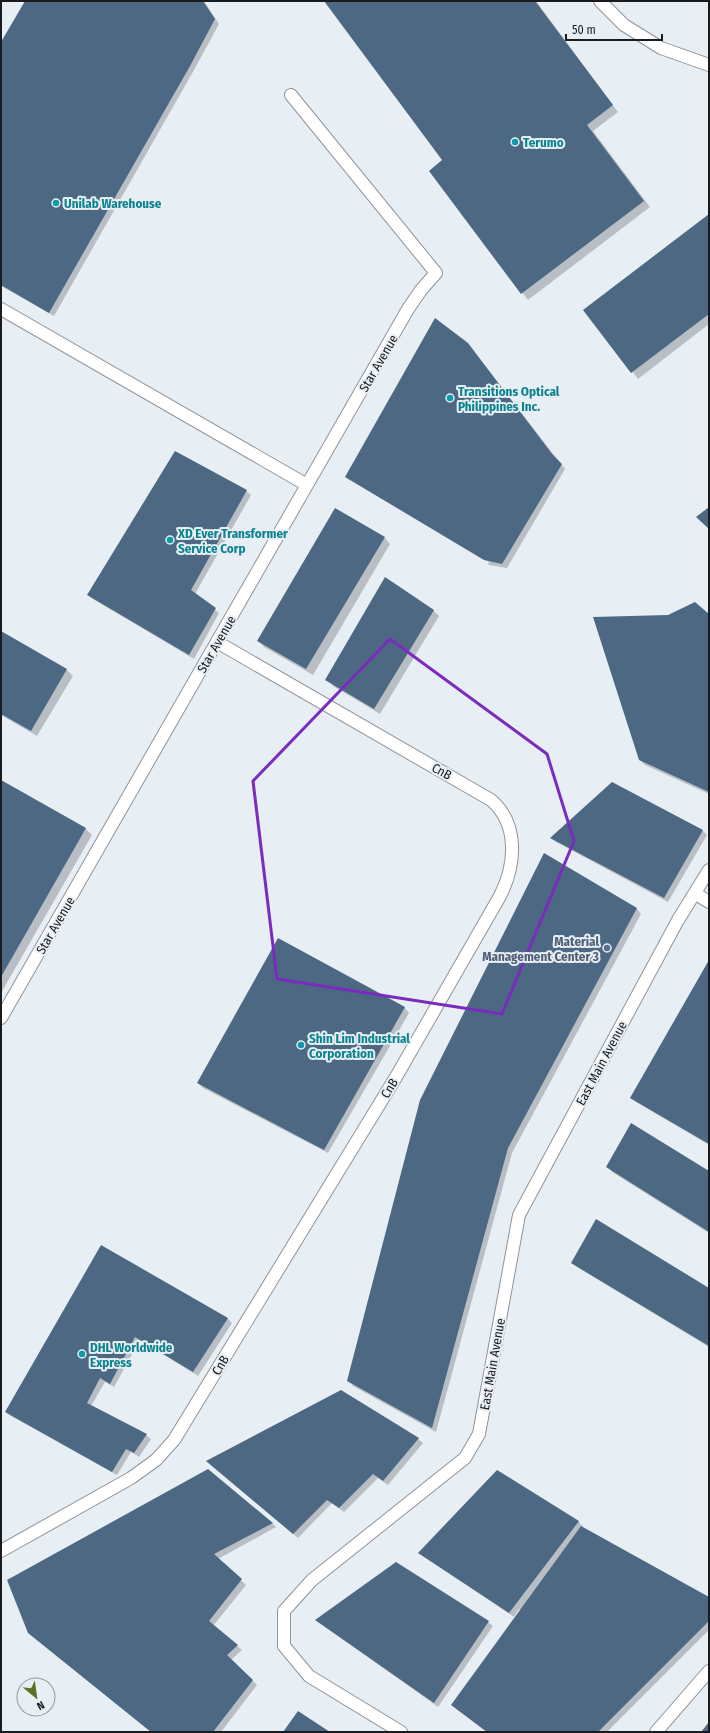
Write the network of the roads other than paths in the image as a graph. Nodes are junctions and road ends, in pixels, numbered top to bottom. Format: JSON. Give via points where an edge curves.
{"nodes":[{"id":1,"x":600,"y":1,"type":"edge"},
{"id":2,"x":709,"y":65,"type":"edge"},
{"id":3,"x":291,"y":95,"type":"dead end"},
{"id":4,"x":1,"y":308,"type":"edge"},
{"id":5,"x":307,"y":485,"type":"junction"},
{"id":6,"x":217,"y":642,"type":"junction"},
{"id":7,"x":709,"y":870,"type":"edge"},
{"id":8,"x":696,"y":894,"type":"junction"},
{"id":9,"x":709,"y":902,"type":"edge"},
{"id":10,"x":1,"y":1018,"type":"edge"},
{"id":11,"x":1,"y":1551,"type":"edge"},
{"id":12,"x":709,"y":1671,"type":"edge"},
{"id":13,"x":401,"y":1732,"type":"edge"},
{"id":14,"x":656,"y":1732,"type":"edge"}],
"edges":[{"from":1,"to":2,"type":"street","via":[[624,25],[661,48]]},
{"from":3,"to":5,"type":"street","name":"Star Avenue","via":[[436,273],[414,299]]},
{"from":4,"to":5,"type":"street"},
{"from":5,"to":6,"type":"street","name":"Star Avenue"},
{"from":6,"to":10,"type":"street","name":"Star Avenue"},
{"from":6,"to":11,"type":"street","name":"CnB","via":[[491,800],[502,813],[511,834],[513,850],[510,869],[500,896],[396,1077],[174,1440],[156,1460],[131,1478]]},
{"from":7,"to":8,"type":"street","name":"East Main Avenue"},
{"from":8,"to":9,"type":"street"},
{"from":8,"to":13,"type":"street","name":"East Main Avenue","via":[[678,920],[519,1215],[479,1434],[465,1458],[312,1580],[284,1611],[284,1646],[309,1676]]},
{"from":12,"to":14,"type":"street"}]}
